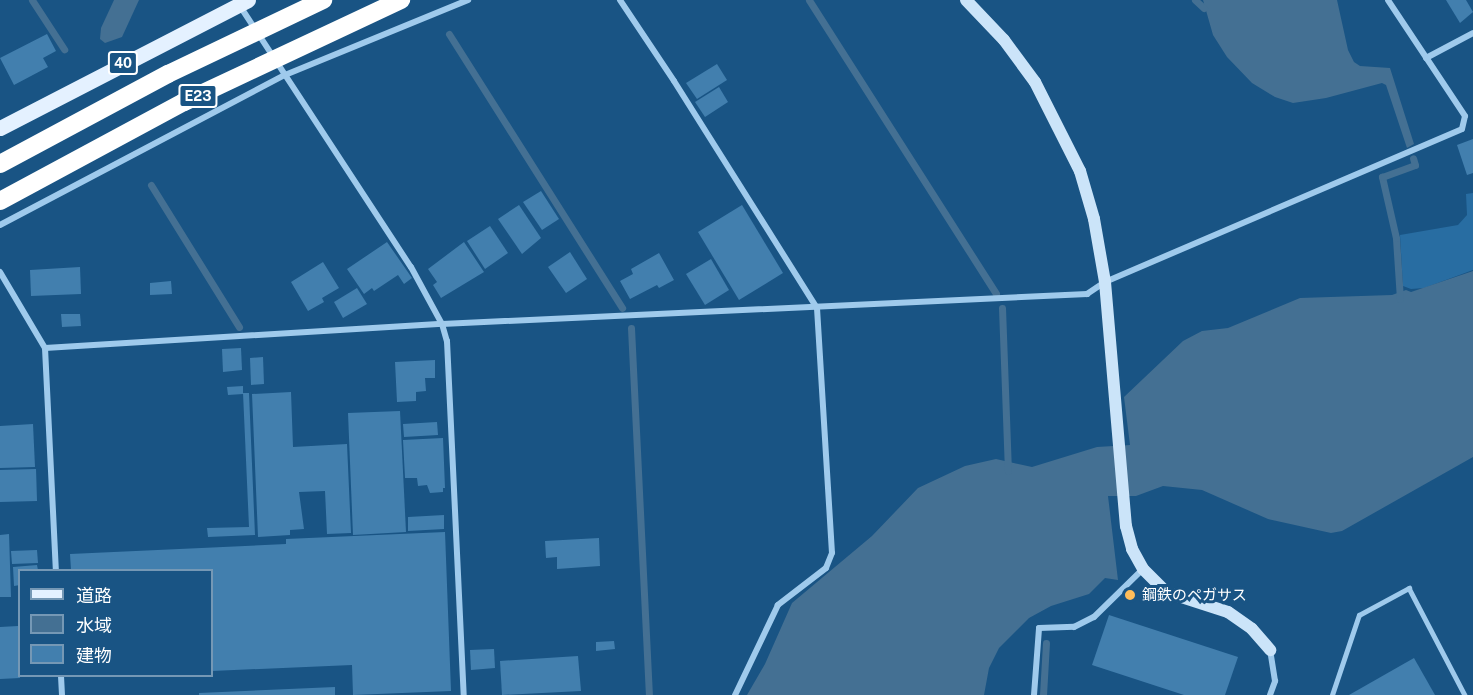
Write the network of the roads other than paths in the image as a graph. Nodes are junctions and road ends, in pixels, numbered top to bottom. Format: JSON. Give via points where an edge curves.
{"nodes":[{"id":1,"x":324,"y":0,"type":"edge"},
{"id":2,"x":401,"y":0,"type":"edge"},
{"id":3,"x":468,"y":0,"type":"edge"},
{"id":4,"x":620,"y":0,"type":"edge"},
{"id":5,"x":966,"y":0,"type":"edge"},
{"id":6,"x":1388,"y":0,"type":"edge"},
{"id":7,"x":241,"y":1,"type":"edge"},
{"id":8,"x":1473,"y":33,"type":"edge"},
{"id":9,"x":1426,"y":58,"type":"junction"},
{"id":10,"x":285,"y":75,"type":"junction"},
{"id":11,"x":0,"y":128,"type":"edge"},
{"id":12,"x":0,"y":164,"type":"edge"},
{"id":13,"x":0,"y":201,"type":"edge"},
{"id":14,"x":0,"y":225,"type":"edge"},
{"id":15,"x":0,"y":272,"type":"edge"},
{"id":16,"x":1105,"y":282,"type":"junction"},
{"id":17,"x":817,"y":308,"type":"junction"},
{"id":18,"x":442,"y":324,"type":"junction"},
{"id":19,"x":45,"y":348,"type":"junction"},
{"id":20,"x":56,"y":569,"type":"edge"},
{"id":21,"x":1143,"y":569,"type":"junction"},
{"id":22,"x":1270,"y":650,"type":"joint"},
{"id":23,"x":61,"y":677,"type":"edge"},
{"id":24,"x":62,"y":695,"type":"edge"},
{"id":25,"x":464,"y":695,"type":"edge"},
{"id":26,"x":735,"y":695,"type":"edge"},
{"id":27,"x":1034,"y":695,"type":"edge"},
{"id":28,"x":1270,"y":695,"type":"edge"},
{"id":29,"x":1332,"y":695,"type":"edge"},
{"id":30,"x":1465,"y":695,"type":"edge"}],
"edges":[{"from":1,"to":12,"type":"highway","number":"E23","bridge":true,"via":[[168,74]]},
{"from":2,"to":13,"type":"highway","number":"E23","bridge":true,"via":[[184,102]]},
{"from":3,"to":10,"type":"street"},
{"from":4,"to":17,"type":"street"},
{"from":5,"to":16,"type":"street","via":[[1004,40],[1035,82],[1056,121],[1080,171],[1094,219]]},
{"from":6,"to":9,"type":"street"},
{"from":7,"to":10,"type":"street"},
{"from":7,"to":11,"type":"main road","number":"40"},
{"from":8,"to":9,"type":"street"},
{"from":9,"to":16,"type":"street","via":[[1465,116],[1462,129]]},
{"from":10,"to":14,"type":"street"},
{"from":10,"to":18,"type":"street","via":[[411,267]]},
{"from":15,"to":19,"type":"street"},
{"from":16,"to":17,"type":"street","via":[[1087,294]]},
{"from":16,"to":21,"type":"street","via":[[1126,526],[1131,549]]},
{"from":17,"to":18,"type":"street"},
{"from":17,"to":26,"type":"street","via":[[832,553],[826,568],[778,605]]},
{"from":18,"to":19,"type":"street"},
{"from":18,"to":25,"type":"street","via":[[447,341]]},
{"from":19,"to":20,"type":"street"},
{"from":21,"to":22,"type":"street","via":[[1166,592],[1228,612],[1252,629]]},
{"from":21,"to":27,"type":"street","via":[[1094,616],[1074,627],[1039,628]]},
{"from":22,"to":28,"type":"street","via":[[1275,681]]},
{"from":23,"to":24,"type":"street"},
{"from":29,"to":30,"type":"lane","via":[[1359,615],[1409,588]]}]}
